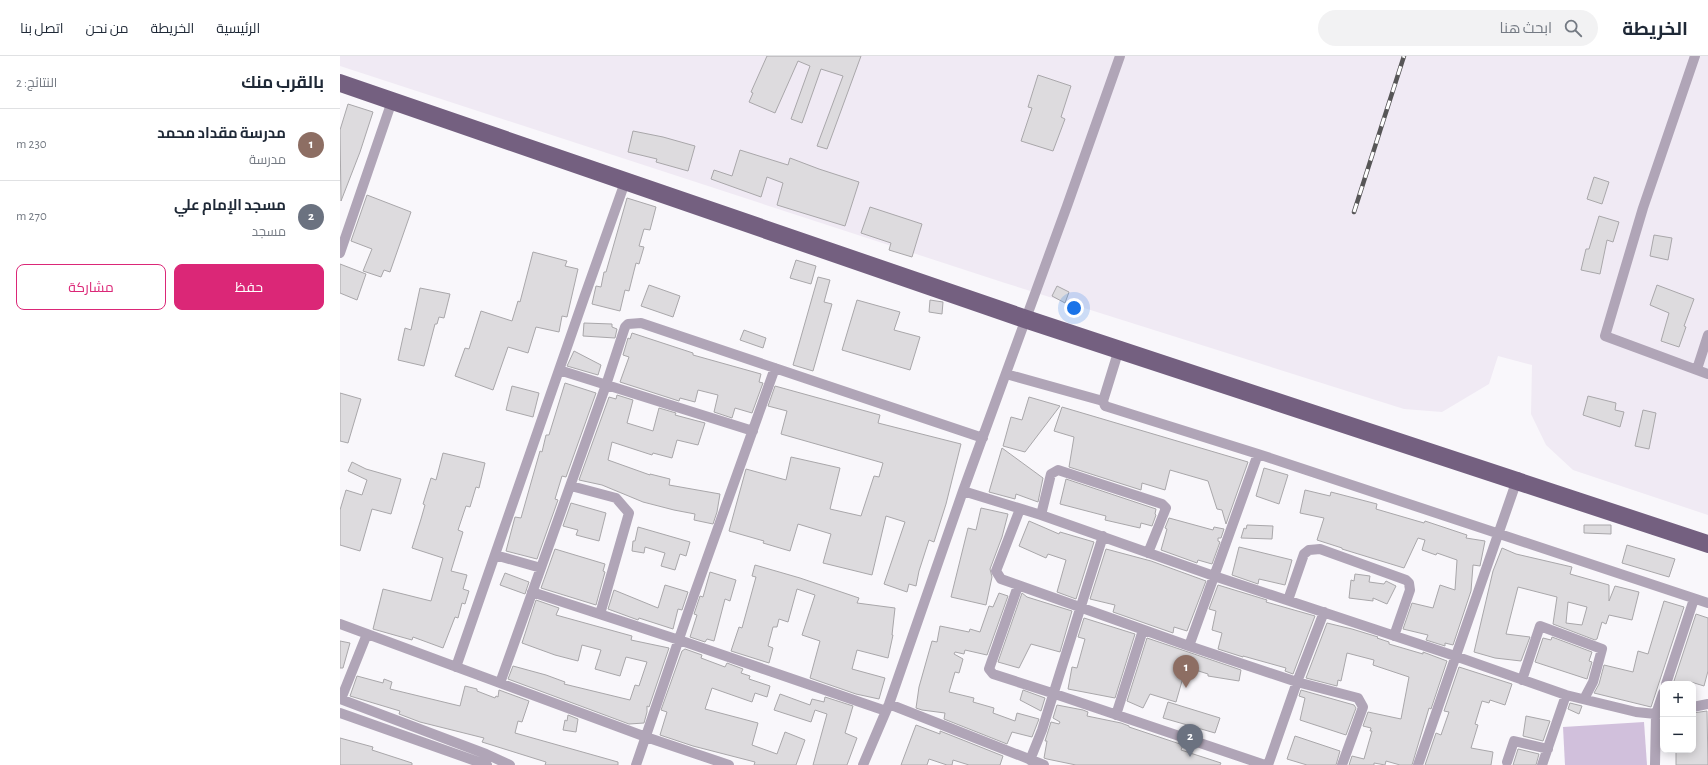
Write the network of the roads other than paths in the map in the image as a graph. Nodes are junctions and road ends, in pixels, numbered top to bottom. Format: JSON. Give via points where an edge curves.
{"nodes":[{"id":1,"x":1120,"y":56,"type":"edge"},
{"id":2,"x":1695,"y":56,"type":"edge"},
{"id":3,"x":340,"y":78,"type":"edge"},
{"id":4,"x":340,"y":87,"type":"edge"},
{"id":5,"x":390,"y":104,"type":"junction"},
{"id":6,"x":624,"y":185,"type":"junction"},
{"id":7,"x":340,"y":253,"type":"edge"},
{"id":8,"x":1026,"y":319,"type":"junction"},
{"id":9,"x":1708,"y":335,"type":"edge"},
{"id":10,"x":1119,"y":350,"type":"junction"},
{"id":11,"x":775,"y":368,"type":"junction"},
{"id":12,"x":1697,"y":369,"type":"junction"},
{"id":13,"x":559,"y":370,"type":"junction"},
{"id":14,"x":1006,"y":374,"type":"junction"},
{"id":15,"x":1708,"y":374,"type":"edge"},
{"id":16,"x":606,"y":385,"type":"junction"},
{"id":17,"x":1103,"y":401,"type":"junction"},
{"id":18,"x":753,"y":431,"type":"junction"},
{"id":19,"x":983,"y":438,"type":"junction"},
{"id":20,"x":1258,"y":454,"type":"junction"},
{"id":21,"x":1518,"y":481,"type":"junction"},
{"id":22,"x":571,"y":486,"type":"junction"},
{"id":23,"x":963,"y":491,"type":"junction"},
{"id":24,"x":1020,"y":509,"type":"junction"},
{"id":25,"x":1041,"y":515,"type":"junction"},
{"id":26,"x":1500,"y":534,"type":"junction"},
{"id":27,"x":1103,"y":536,"type":"junction"},
{"id":28,"x":1708,"y":540,"type":"edge"},
{"id":29,"x":1708,"y":548,"type":"edge"},
{"id":30,"x":1148,"y":553,"type":"junction"},
{"id":31,"x":495,"y":555,"type":"junction"},
{"id":32,"x":541,"y":568,"type":"junction"},
{"id":33,"x":1214,"y":576,"type":"junction"},
{"id":34,"x":1018,"y":586,"type":"junction"},
{"id":35,"x":532,"y":592,"type":"junction"},
{"id":36,"x":1694,"y":599,"type":"junction"},
{"id":37,"x":1288,"y":600,"type":"junction"},
{"id":38,"x":1708,"y":603,"type":"edge"},
{"id":39,"x":1081,"y":607,"type":"junction"},
{"id":40,"x":1324,"y":612,"type":"junction"},
{"id":41,"x":600,"y":614,"type":"junction"},
{"id":42,"x":340,"y":624,"type":"edge"},
{"id":43,"x":1143,"y":630,"type":"junction"},
{"id":44,"x":367,"y":634,"type":"junction"},
{"id":45,"x":1394,"y":636,"type":"junction"},
{"id":46,"x":679,"y":640,"type":"junction"},
{"id":47,"x":1189,"y":646,"type":"junction"},
{"id":48,"x":1455,"y":656,"type":"junction"},
{"id":49,"x":456,"y":667,"type":"junction"},
{"id":50,"x":1522,"y":680,"type":"junction"},
{"id":51,"x":1667,"y":681,"type":"edge"},
{"id":52,"x":1297,"y":682,"type":"junction"},
{"id":53,"x":500,"y":683,"type":"junction"},
{"id":54,"x":1052,"y":693,"type":"junction"},
{"id":55,"x":1566,"y":695,"type":"junction"},
{"id":56,"x":341,"y":699,"type":"edge"},
{"id":57,"x":1584,"y":699,"type":"junction"},
{"id":58,"x":1708,"y":704,"type":"edge"},
{"id":59,"x":1696,"y":706,"type":"edge"},
{"id":60,"x":888,"y":707,"type":"junction"},
{"id":61,"x":340,"y":713,"type":"edge"},
{"id":62,"x":1660,"y":713,"type":"edge"},
{"id":63,"x":1116,"y":715,"type":"junction"},
{"id":64,"x":646,"y":737,"type":"junction"},
{"id":65,"x":1548,"y":749,"type":"junction"},
{"id":66,"x":486,"y":754,"type":"junction"},
{"id":67,"x":1030,"y":760,"type":"junction"},
{"id":68,"x":1507,"y":762,"type":"dead end"},
{"id":69,"x":483,"y":764,"type":"edge"},
{"id":70,"x":510,"y":765,"type":"edge"},
{"id":71,"x":636,"y":765,"type":"edge"},
{"id":72,"x":729,"y":765,"type":"edge"},
{"id":73,"x":862,"y":765,"type":"edge"},
{"id":74,"x":1044,"y":765,"type":"edge"},
{"id":75,"x":1267,"y":765,"type":"edge"},
{"id":76,"x":1342,"y":765,"type":"edge"},
{"id":77,"x":1418,"y":765,"type":"edge"},
{"id":78,"x":1542,"y":765,"type":"edge"},
{"id":79,"x":1655,"y":765,"type":"edge"}],
"edges":[{"from":1,"to":8,"type":"street"},
{"from":2,"to":12,"type":"street","via":[[1644,208],[1605,336]]},
{"from":3,"to":8,"type":"main road"},
{"from":4,"to":5,"type":"main road"},
{"from":5,"to":6,"type":"main road"},
{"from":5,"to":7,"type":"street"},
{"from":6,"to":8,"type":"main road"},
{"from":6,"to":13,"type":"street"},
{"from":8,"to":10,"type":"main road"},
{"from":8,"to":14,"type":"street"},
{"from":9,"to":12,"type":"street"},
{"from":10,"to":17,"type":"street"},
{"from":10,"to":21,"type":"main road"},
{"from":11,"to":16,"type":"street","via":[[634,322],[625,327]]},
{"from":11,"to":18,"type":"street"},
{"from":11,"to":19,"type":"street"},
{"from":12,"to":15,"type":"street"},
{"from":13,"to":16,"type":"street"},
{"from":13,"to":31,"type":"street"},
{"from":14,"to":17,"type":"street"},
{"from":14,"to":19,"type":"street"},
{"from":16,"to":18,"type":"street"},
{"from":16,"to":22,"type":"street"},
{"from":17,"to":20,"type":"street","via":[[1105,406]]},
{"from":18,"to":46,"type":"street"},
{"from":19,"to":23,"type":"street"},
{"from":20,"to":26,"type":"street"},
{"from":20,"to":33,"type":"street"},
{"from":21,"to":26,"type":"street"},
{"from":21,"to":28,"type":"main road"},
{"from":21,"to":29,"type":"main road"},
{"from":22,"to":32,"type":"street"},
{"from":22,"to":41,"type":"street","via":[[616,498],[629,513]]},
{"from":23,"to":24,"type":"street"},
{"from":23,"to":60,"type":"street"},
{"from":24,"to":25,"type":"street"},
{"from":24,"to":34,"type":"street","via":[[996,571],[1001,578]]},
{"from":25,"to":27,"type":"street"},
{"from":25,"to":30,"type":"street","via":[[1051,474],[1058,470],[1162,504],[1166,508]]},
{"from":26,"to":36,"type":"street"},
{"from":26,"to":48,"type":"street"},
{"from":27,"to":30,"type":"street"},
{"from":27,"to":39,"type":"street"},
{"from":30,"to":33,"type":"street"},
{"from":31,"to":32,"type":"street"},
{"from":31,"to":49,"type":"street"},
{"from":32,"to":35,"type":"street"},
{"from":33,"to":37,"type":"street"},
{"from":33,"to":47,"type":"street"},
{"from":34,"to":39,"type":"street"},
{"from":34,"to":54,"type":"street","via":[[989,669],[993,674]]},
{"from":35,"to":41,"type":"street"},
{"from":35,"to":53,"type":"street"},
{"from":36,"to":38,"type":"street"},
{"from":36,"to":51,"type":"street"},
{"from":37,"to":40,"type":"street"},
{"from":37,"to":45,"type":"street","via":[[1304,554],[1310,550],[1320,549],[1409,583],[1410,590]]},
{"from":39,"to":43,"type":"street"},
{"from":39,"to":54,"type":"street"},
{"from":40,"to":45,"type":"street"},
{"from":40,"to":52,"type":"street"},
{"from":41,"to":46,"type":"street"},
{"from":42,"to":44,"type":"street"},
{"from":43,"to":47,"type":"street"},
{"from":43,"to":63,"type":"street"},
{"from":44,"to":49,"type":"street"},
{"from":44,"to":56,"type":"street"},
{"from":45,"to":48,"type":"street"},
{"from":46,"to":60,"type":"street"},
{"from":46,"to":64,"type":"street"},
{"from":47,"to":52,"type":"street"},
{"from":48,"to":50,"type":"street"},
{"from":48,"to":77,"type":"street"},
{"from":49,"to":53,"type":"street"},
{"from":50,"to":55,"type":"street"},
{"from":50,"to":57,"type":"street","via":[[1540,626],[1602,649],[1593,682]]},
{"from":52,"to":75,"type":"street"},
{"from":52,"to":76,"type":"street","via":[[1358,698],[1362,702],[1363,707]]},
{"from":53,"to":64,"type":"street"},
{"from":54,"to":63,"type":"street"},
{"from":54,"to":67,"type":"street","via":[[1042,730]]},
{"from":55,"to":57,"type":"street"},
{"from":55,"to":65,"type":"street"},
{"from":56,"to":66,"type":"street"},
{"from":57,"to":62,"type":"street","via":[[1636,712]]},
{"from":58,"to":59,"type":"street"},
{"from":60,"to":67,"type":"street"},
{"from":60,"to":73,"type":"street"},
{"from":61,"to":69,"type":"street"},
{"from":62,"to":79,"type":"street"},
{"from":63,"to":75,"type":"street"},
{"from":64,"to":71,"type":"street"},
{"from":64,"to":72,"type":"street"},
{"from":65,"to":68,"type":"street","via":[[1514,741]]},
{"from":65,"to":78,"type":"street"},
{"from":66,"to":69,"type":"street"},
{"from":66,"to":70,"type":"street"},
{"from":67,"to":74,"type":"street"}]}
